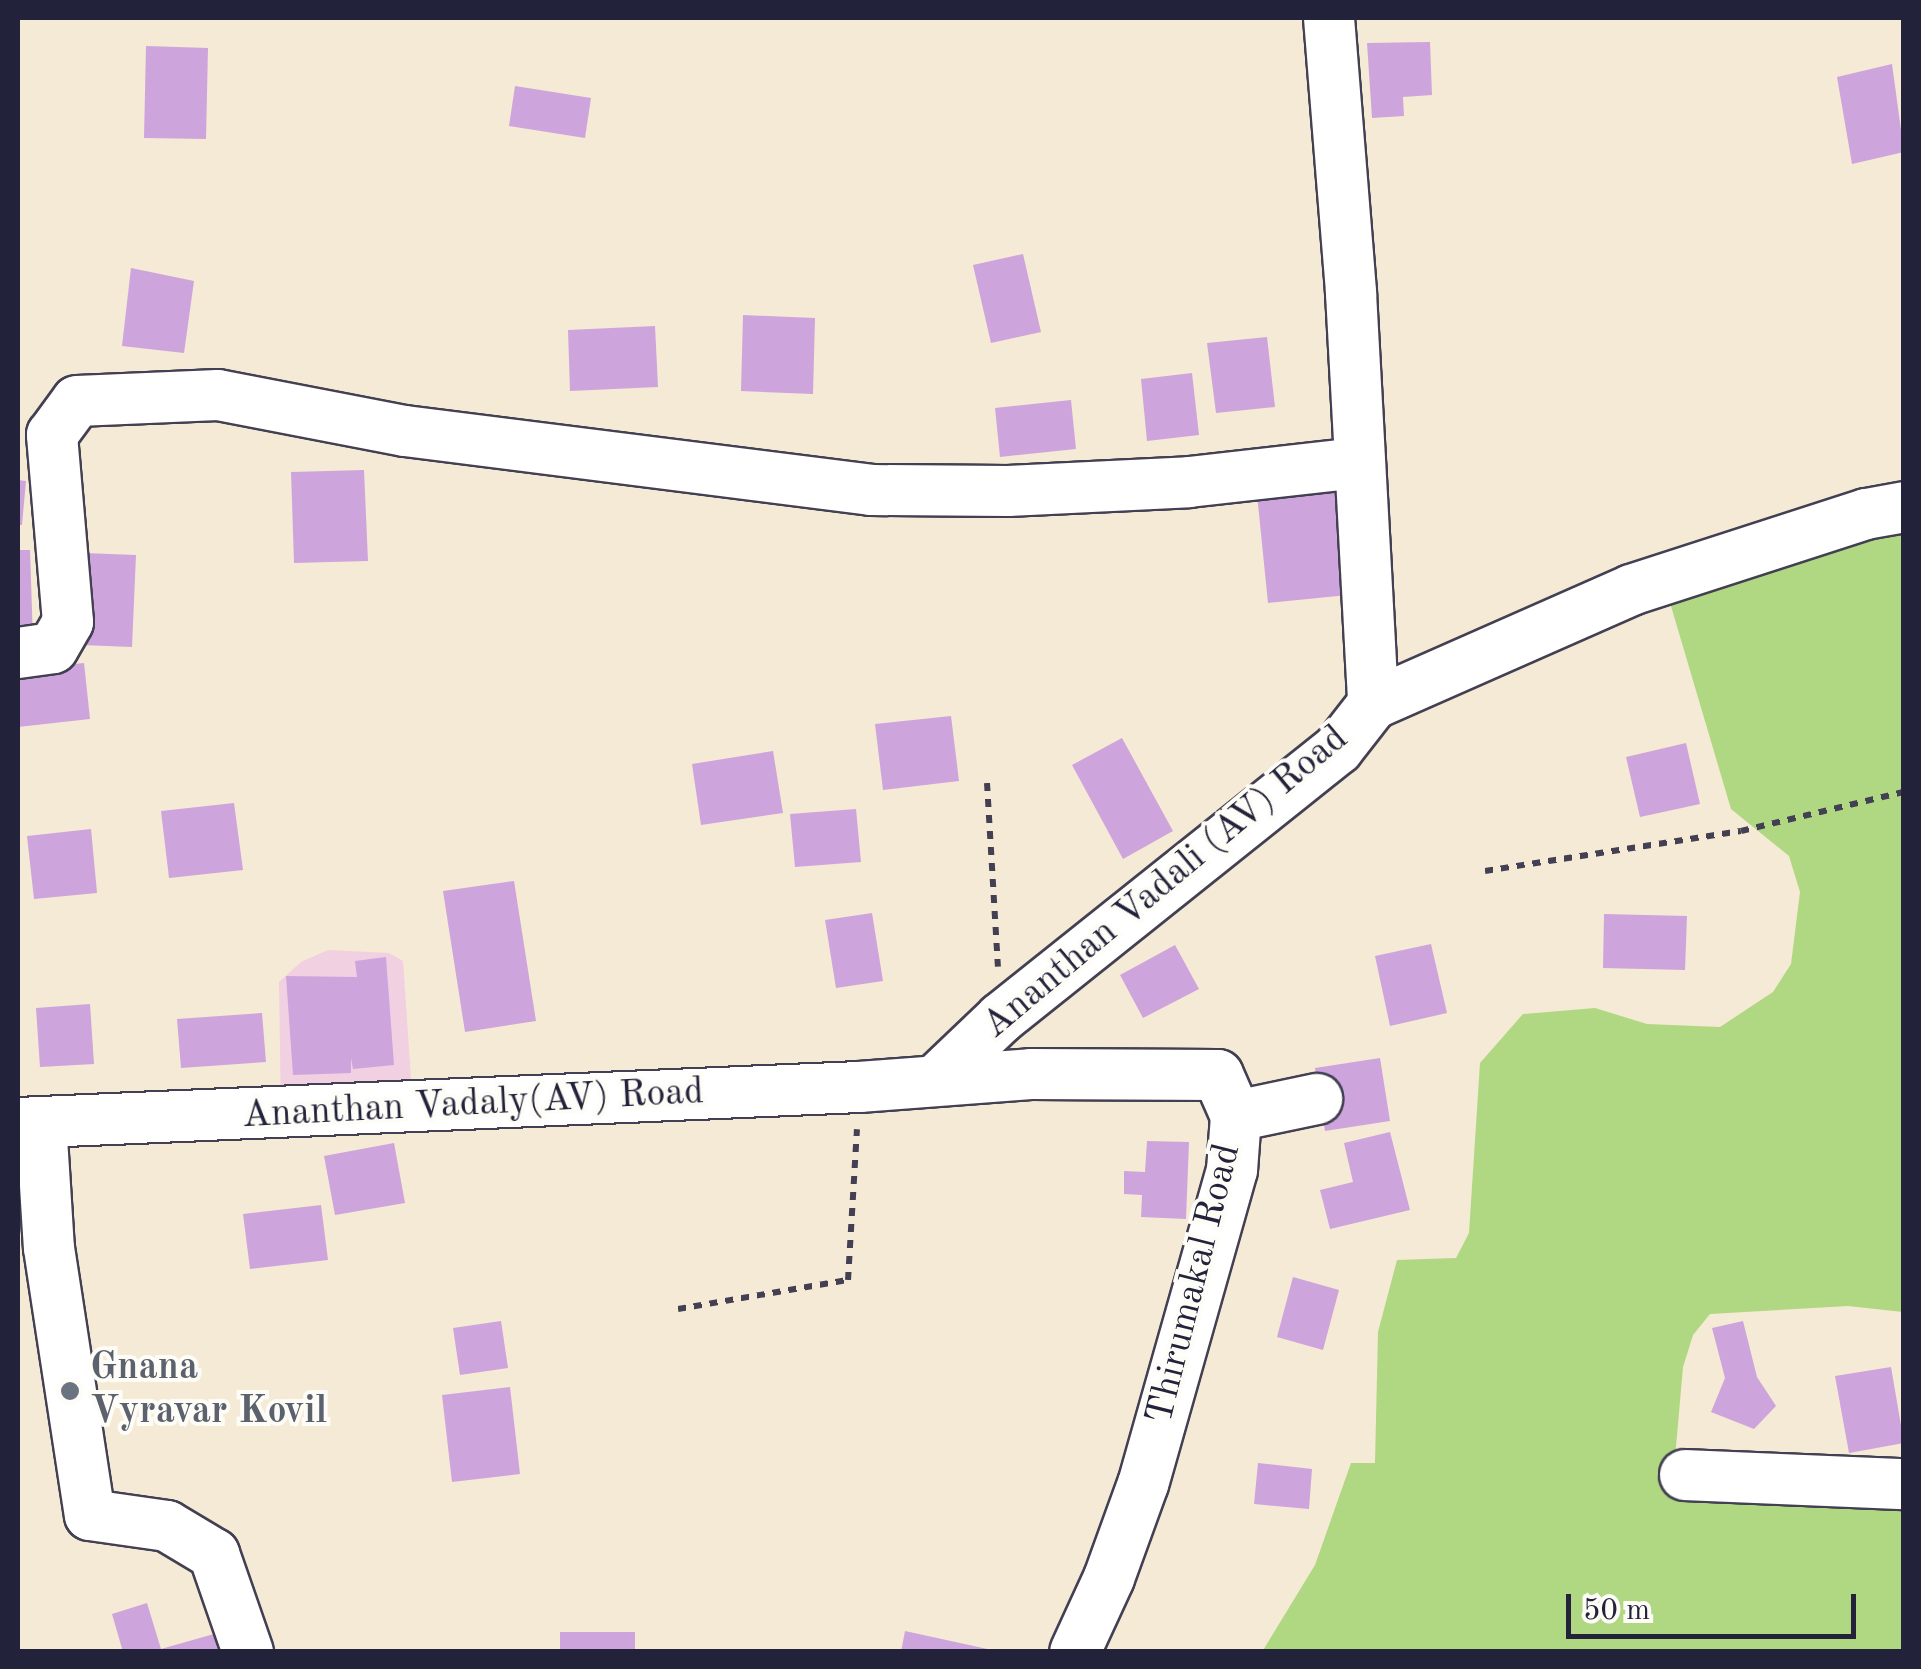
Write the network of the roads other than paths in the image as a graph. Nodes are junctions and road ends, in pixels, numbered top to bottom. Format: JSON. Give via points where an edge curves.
{"nodes":[{"id":1,"x":1330,"y":18,"type":"edge"},
{"id":2,"x":1360,"y":463,"type":"junction"},
{"id":3,"x":1904,"y":507,"type":"edge"},
{"id":4,"x":18,"y":653,"type":"edge"},
{"id":5,"x":1372,"y":704,"type":"junction"},
{"id":6,"x":933,"y":1079,"type":"junction"},
{"id":7,"x":1318,"y":1099,"type":"dead end"},
{"id":8,"x":1236,"y":1116,"type":"junction"},
{"id":9,"x":29,"y":1123,"type":"edge"},
{"id":10,"x":1685,"y":1475,"type":"dead end"},
{"id":11,"x":1904,"y":1484,"type":"edge"},
{"id":12,"x":248,"y":1652,"type":"edge"},
{"id":13,"x":1075,"y":1652,"type":"edge"}],
"edges":[{"from":1,"to":2,"type":"street"},
{"from":2,"to":4,"type":"street","via":[[1188,482],[871,490],[405,432],[218,395],[77,401],[52,435],[68,622],[54,648]]},
{"from":2,"to":5,"type":"street"},
{"from":3,"to":5,"type":"street","name":"Ananthan Vadali (AV) Road","via":[[1631,590]]},
{"from":5,"to":6,"type":"street","name":"Ananthan Vadali (AV) Road","via":[[1338,749]]},
{"from":6,"to":8,"type":"street","name":"Thirumakal Road","via":[[1218,1075]]},
{"from":6,"to":9,"type":"street","name":"Ananthan Vadaly(AV) Road"},
{"from":7,"to":8,"type":"street"},
{"from":8,"to":13,"type":"street","name":"Thirumakal Road","via":[[1232,1170],[1142,1484]]},
{"from":9,"to":12,"type":"street","via":[[90,1515],[167,1526],[214,1554]]},
{"from":10,"to":11,"type":"street"}]}
